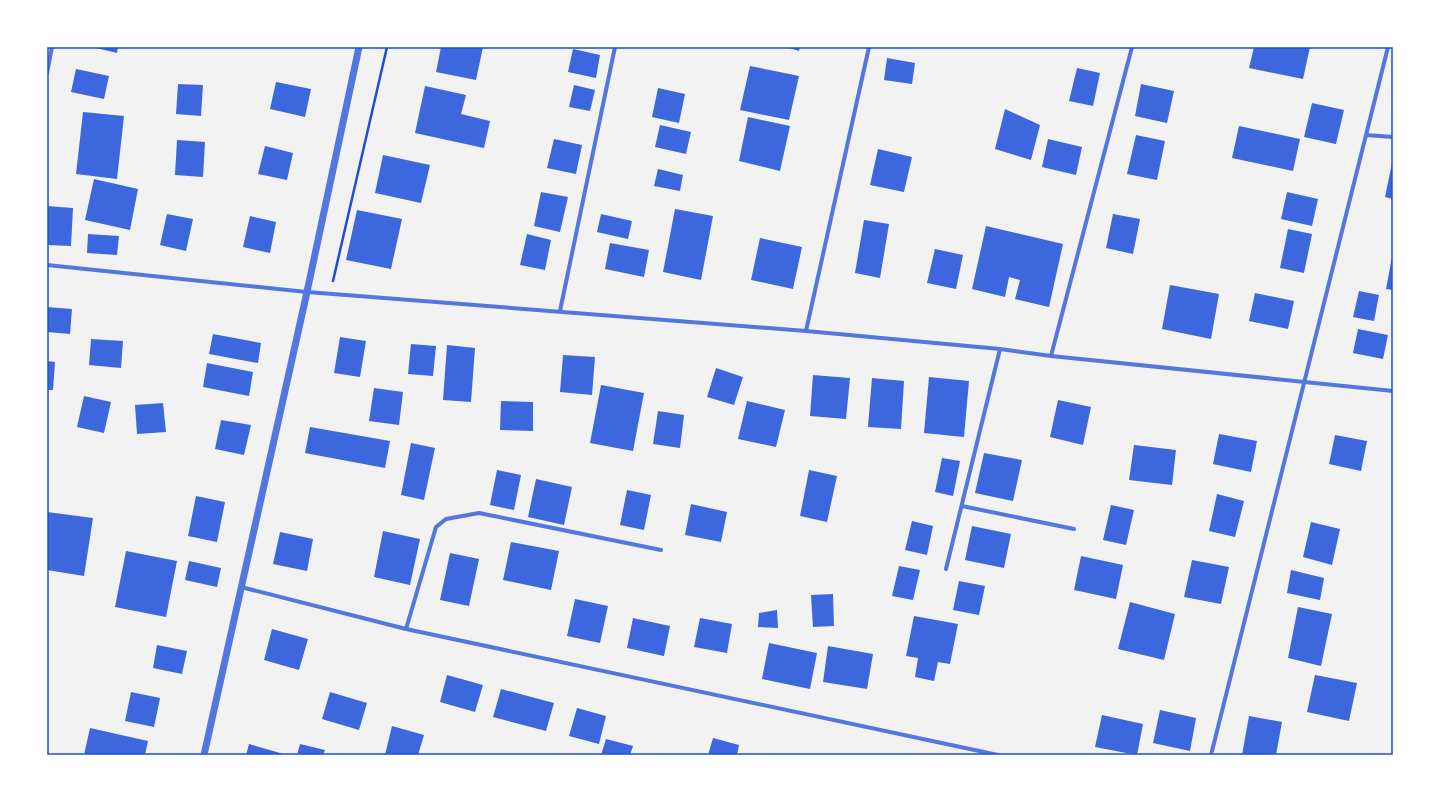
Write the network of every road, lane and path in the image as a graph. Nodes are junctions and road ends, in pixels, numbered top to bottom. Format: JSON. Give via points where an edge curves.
{"nodes":[{"id":1,"x":52,"y":47,"type":"edge"},
{"id":2,"x":359,"y":47,"type":"edge"},
{"id":3,"x":387,"y":47,"type":"edge"},
{"id":4,"x":615,"y":47,"type":"edge"},
{"id":5,"x":869,"y":47,"type":"edge"},
{"id":6,"x":1132,"y":47,"type":"edge"},
{"id":7,"x":1388,"y":47,"type":"edge"},
{"id":8,"x":47,"y":73,"type":"edge"},
{"id":9,"x":1366,"y":135,"type":"junction"},
{"id":10,"x":1393,"y":137,"type":"edge"},
{"id":11,"x":47,"y":265,"type":"edge"},
{"id":12,"x":307,"y":292,"type":"junction"},
{"id":13,"x":330,"y":294,"type":"junction"},
{"id":14,"x":560,"y":311,"type":"junction"},
{"id":15,"x":806,"y":331,"type":"junction"},
{"id":16,"x":1000,"y":349,"type":"junction"},
{"id":17,"x":1051,"y":356,"type":"junction"},
{"id":18,"x":1304,"y":383,"type":"junction"},
{"id":19,"x":1393,"y":391,"type":"edge"},
{"id":20,"x":962,"y":506,"type":"junction"},
{"id":21,"x":1074,"y":529,"type":"dead end"},
{"id":22,"x":661,"y":550,"type":"dead end"},
{"id":23,"x":946,"y":569,"type":"dead end"},
{"id":24,"x":241,"y":587,"type":"junction"},
{"id":25,"x":406,"y":629,"type":"junction"},
{"id":26,"x":204,"y":755,"type":"edge"},
{"id":27,"x":998,"y":755,"type":"edge"},
{"id":28,"x":1211,"y":755,"type":"edge"}],
"edges":[{"from":1,"to":8,"type":"street"},
{"from":2,"to":12,"type":"street"},
{"from":3,"to":13,"type":"path"},
{"from":4,"to":14,"type":"street"},
{"from":5,"to":15,"type":"street"},
{"from":6,"to":17,"type":"street"},
{"from":7,"to":9,"type":"street"},
{"from":9,"to":10,"type":"street"},
{"from":9,"to":18,"type":"street"},
{"from":11,"to":12,"type":"street"},
{"from":12,"to":13,"type":"street"},
{"from":12,"to":24,"type":"street"},
{"from":13,"to":14,"type":"street"},
{"from":14,"to":15,"type":"street"},
{"from":15,"to":16,"type":"street"},
{"from":16,"to":17,"type":"street"},
{"from":16,"to":20,"type":"street"},
{"from":17,"to":18,"type":"street"},
{"from":18,"to":19,"type":"street"},
{"from":18,"to":28,"type":"street"},
{"from":20,"to":21,"type":"street"},
{"from":20,"to":23,"type":"street"},
{"from":22,"to":25,"type":"street","via":[[479,512],[446,519],[436,527]]},
{"from":24,"to":25,"type":"street"},
{"from":24,"to":26,"type":"street"},
{"from":25,"to":27,"type":"street"}]}
